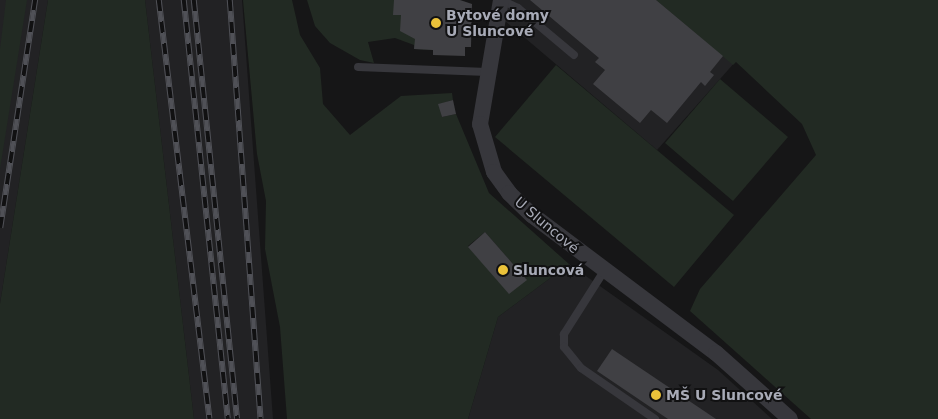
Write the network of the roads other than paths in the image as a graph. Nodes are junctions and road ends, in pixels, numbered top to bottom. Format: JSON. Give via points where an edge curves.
{"nodes":[{"id":1,"x":501,"y":0,"type":"edge"},
{"id":2,"x":574,"y":55,"type":"dead end"},
{"id":3,"x":358,"y":68,"type":"dead end"},
{"id":4,"x":487,"y":72,"type":"junction"},
{"id":5,"x":604,"y":271,"type":"junction"},
{"id":6,"x":656,"y":419,"type":"edge"},
{"id":7,"x":790,"y":419,"type":"edge"}],
"edges":[{"from":1,"to":2,"type":"lane","via":[[518,8]]},
{"from":1,"to":4,"type":"street","name":"U Sluncové"},
{"from":3,"to":4,"type":"lane"},
{"from":4,"to":5,"type":"street","name":"U Sluncové","via":[[480,124],[494,172],[509,193],[532,215]]},
{"from":5,"to":6,"type":"lane","via":[[564,334],[564,347],[581,368]]},
{"from":5,"to":7,"type":"street","name":"U Sluncové","via":[[716,353]]}]}
